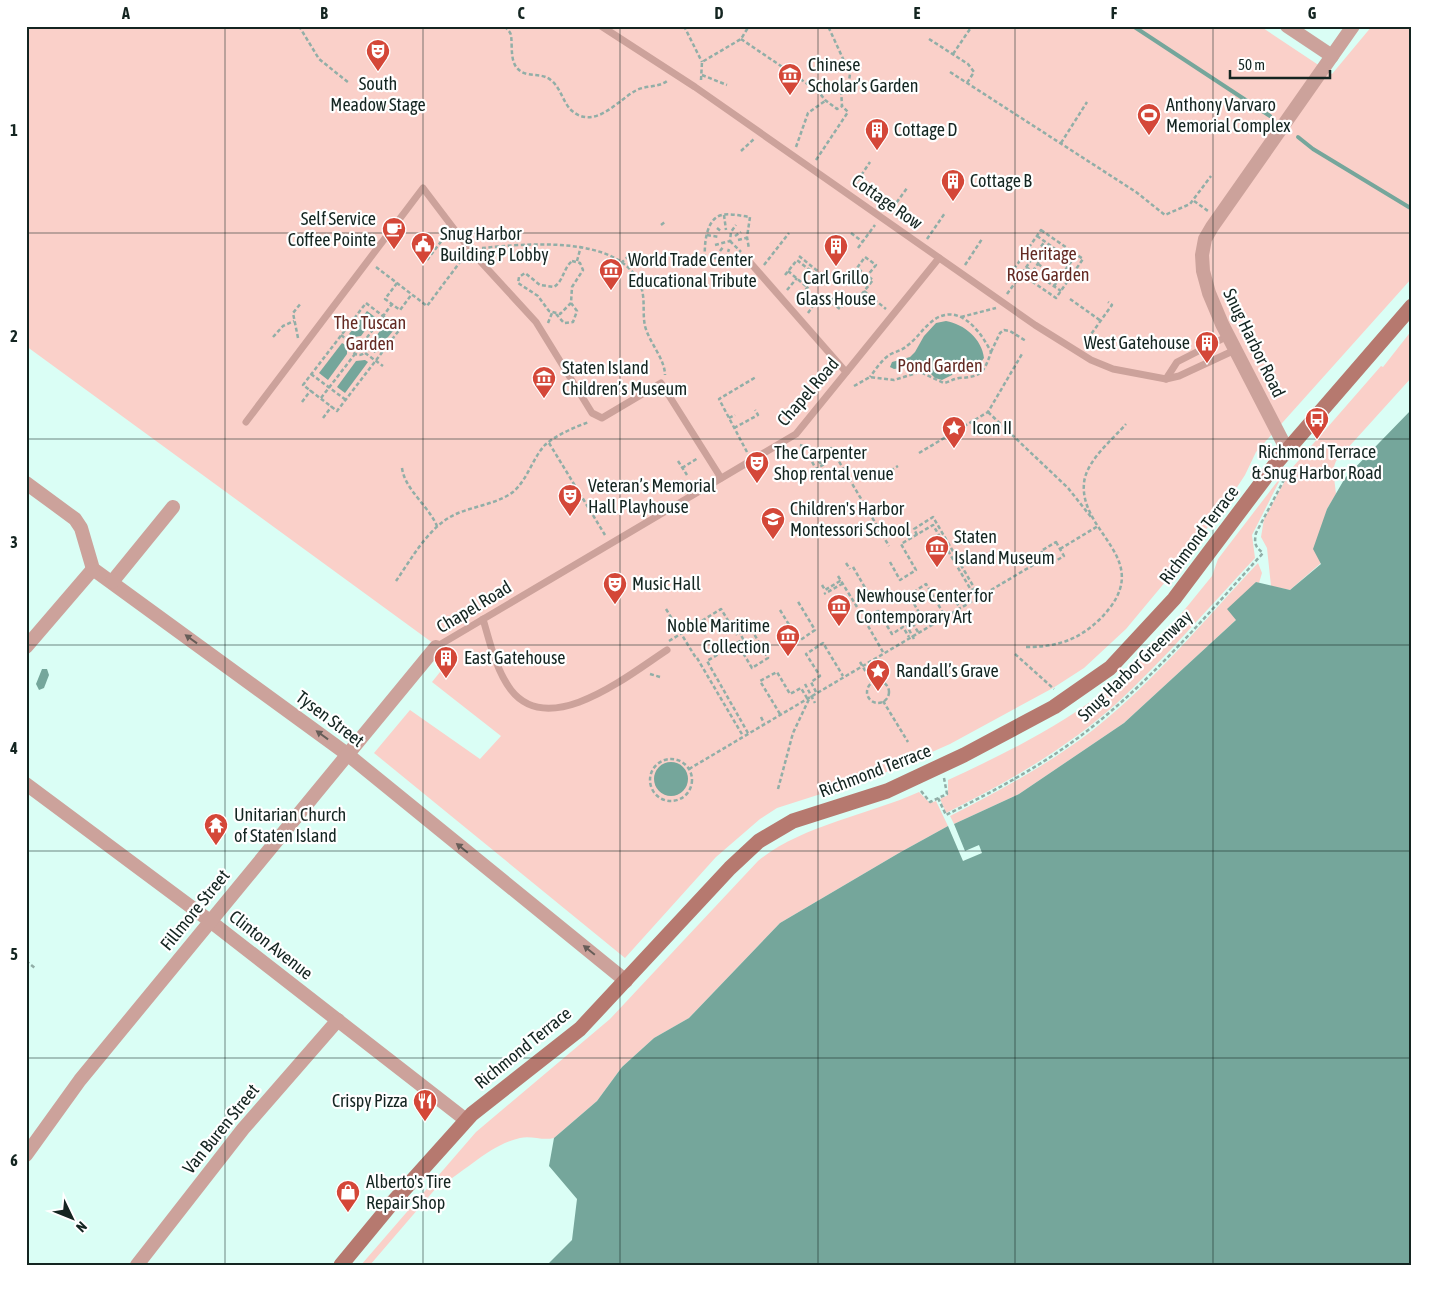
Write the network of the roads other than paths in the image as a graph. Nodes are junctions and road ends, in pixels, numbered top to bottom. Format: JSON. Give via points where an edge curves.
{"nodes":[{"id":1,"x":601,"y":26,"type":"edge"},
{"id":2,"x":1287,"y":26,"type":"edge"},
{"id":3,"x":1353,"y":26,"type":"edge"},
{"id":4,"x":1332,"y":56,"type":"junction"},
{"id":5,"x":746,"y":257,"type":"road end"},
{"id":6,"x":939,"y":258,"type":"junction"},
{"id":7,"x":1412,"y":306,"type":"edge"},
{"id":8,"x":1228,"y":336,"type":"junction"},
{"id":9,"x":1235,"y":350,"type":"junction"},
{"id":10,"x":846,"y":372,"type":"junction"},
{"id":11,"x":1166,"y":380,"type":"junction"},
{"id":12,"x":246,"y":422,"type":"dead end"},
{"id":13,"x":1287,"y":450,"type":"junction"},
{"id":14,"x":721,"y":478,"type":"junction"},
{"id":15,"x":26,"y":483,"type":"edge"},
{"id":16,"x":173,"y":507,"type":"dead end"},
{"id":17,"x":93,"y":569,"type":"junction"},
{"id":18,"x":112,"y":582,"type":"junction"},
{"id":19,"x":483,"y":619,"type":"junction"},
{"id":20,"x":436,"y":647,"type":"joint"},
{"id":21,"x":26,"y":648,"type":"edge"},
{"id":22,"x":667,"y":650,"type":"dead end"},
{"id":23,"x":347,"y":754,"type":"junction"},
{"id":24,"x":26,"y":784,"type":"edge"},
{"id":25,"x":210,"y":921,"type":"junction"},
{"id":26,"x":626,"y":980,"type":"junction"},
{"id":27,"x":338,"y":1020,"type":"junction"},
{"id":28,"x":466,"y":1120,"type":"junction"},
{"id":29,"x":26,"y":1155,"type":"edge"},
{"id":30,"x":137,"y":1265,"type":"edge"},
{"id":31,"x":341,"y":1265,"type":"edge"}],
"edges":[{"from":1,"to":6,"type":"lane","name":"Cottage Row","via":[[812,167]]},
{"from":2,"to":4,"type":"street"},
{"from":3,"to":4,"type":"street","name":"Snug Harbor Road"},
{"from":4,"to":8,"type":"street","name":"Snug Harbor Road","via":[[1205,240],[1202,263],[1206,286]]},
{"from":5,"to":10,"type":"lane"},
{"from":6,"to":10,"type":"lane","name":"Chapel Road"},
{"from":6,"to":11,"type":"lane","name":"Cottage Row","via":[[1091,360],[1128,374]]},
{"from":7,"to":13,"type":"main road","name":"Richmond Terrace"},
{"from":8,"to":9,"type":"street","name":"Snug Harbor Road"},
{"from":8,"to":11,"type":"lane","via":[[1177,362]]},
{"from":9,"to":11,"type":"lane","name":"Cottage Row"},
{"from":9,"to":13,"type":"street","name":"Snug Harbor Road"},
{"from":10,"to":14,"type":"lane","name":"Chapel Road","via":[[796,434]]},
{"from":12,"to":14,"type":"lane","via":[[423,188],[470,250],[536,322],[592,413],[602,418],[661,383]]},
{"from":13,"to":26,"type":"main road","name":"Richmond Terrace","via":[[1174,599],[1103,674],[1021,726],[913,780],[793,821],[776,830],[737,861]]},
{"from":14,"to":19,"type":"lane","name":"Chapel Road"},
{"from":15,"to":17,"type":"street","via":[[75,519],[81,528]]},
{"from":16,"to":18,"type":"street"},
{"from":17,"to":18,"type":"street","name":"Tysen Street"},
{"from":17,"to":21,"type":"street"},
{"from":23,"to":18,"type":"street","name":"Tysen Street","one_way":true},
{"from":19,"to":20,"type":"lane","name":"Chapel Road"},
{"from":19,"to":22,"type":"lane","via":[[504,680],[518,698],[541,708],[552,709],[581,702]]},
{"from":20,"to":23,"type":"street","name":"Fillmore Street"},
{"from":23,"to":25,"type":"street","name":"Fillmore Street"},
{"from":26,"to":23,"type":"street","name":"Tysen Street","one_way":true},
{"from":24,"to":25,"type":"street","name":"Clinton Avenue"},
{"from":25,"to":27,"type":"street","name":"Clinton Avenue"},
{"from":25,"to":29,"type":"street","name":"Fillmore Street","via":[[80,1080]]},
{"from":26,"to":28,"type":"main road","name":"Richmond Terrace","via":[[572,1037]]},
{"from":27,"to":28,"type":"street","name":"Clinton Avenue"},
{"from":27,"to":30,"type":"street","name":"Van Buren Street","via":[[242,1130]]},
{"from":28,"to":31,"type":"main road","name":"Richmond Terrace"}]}
